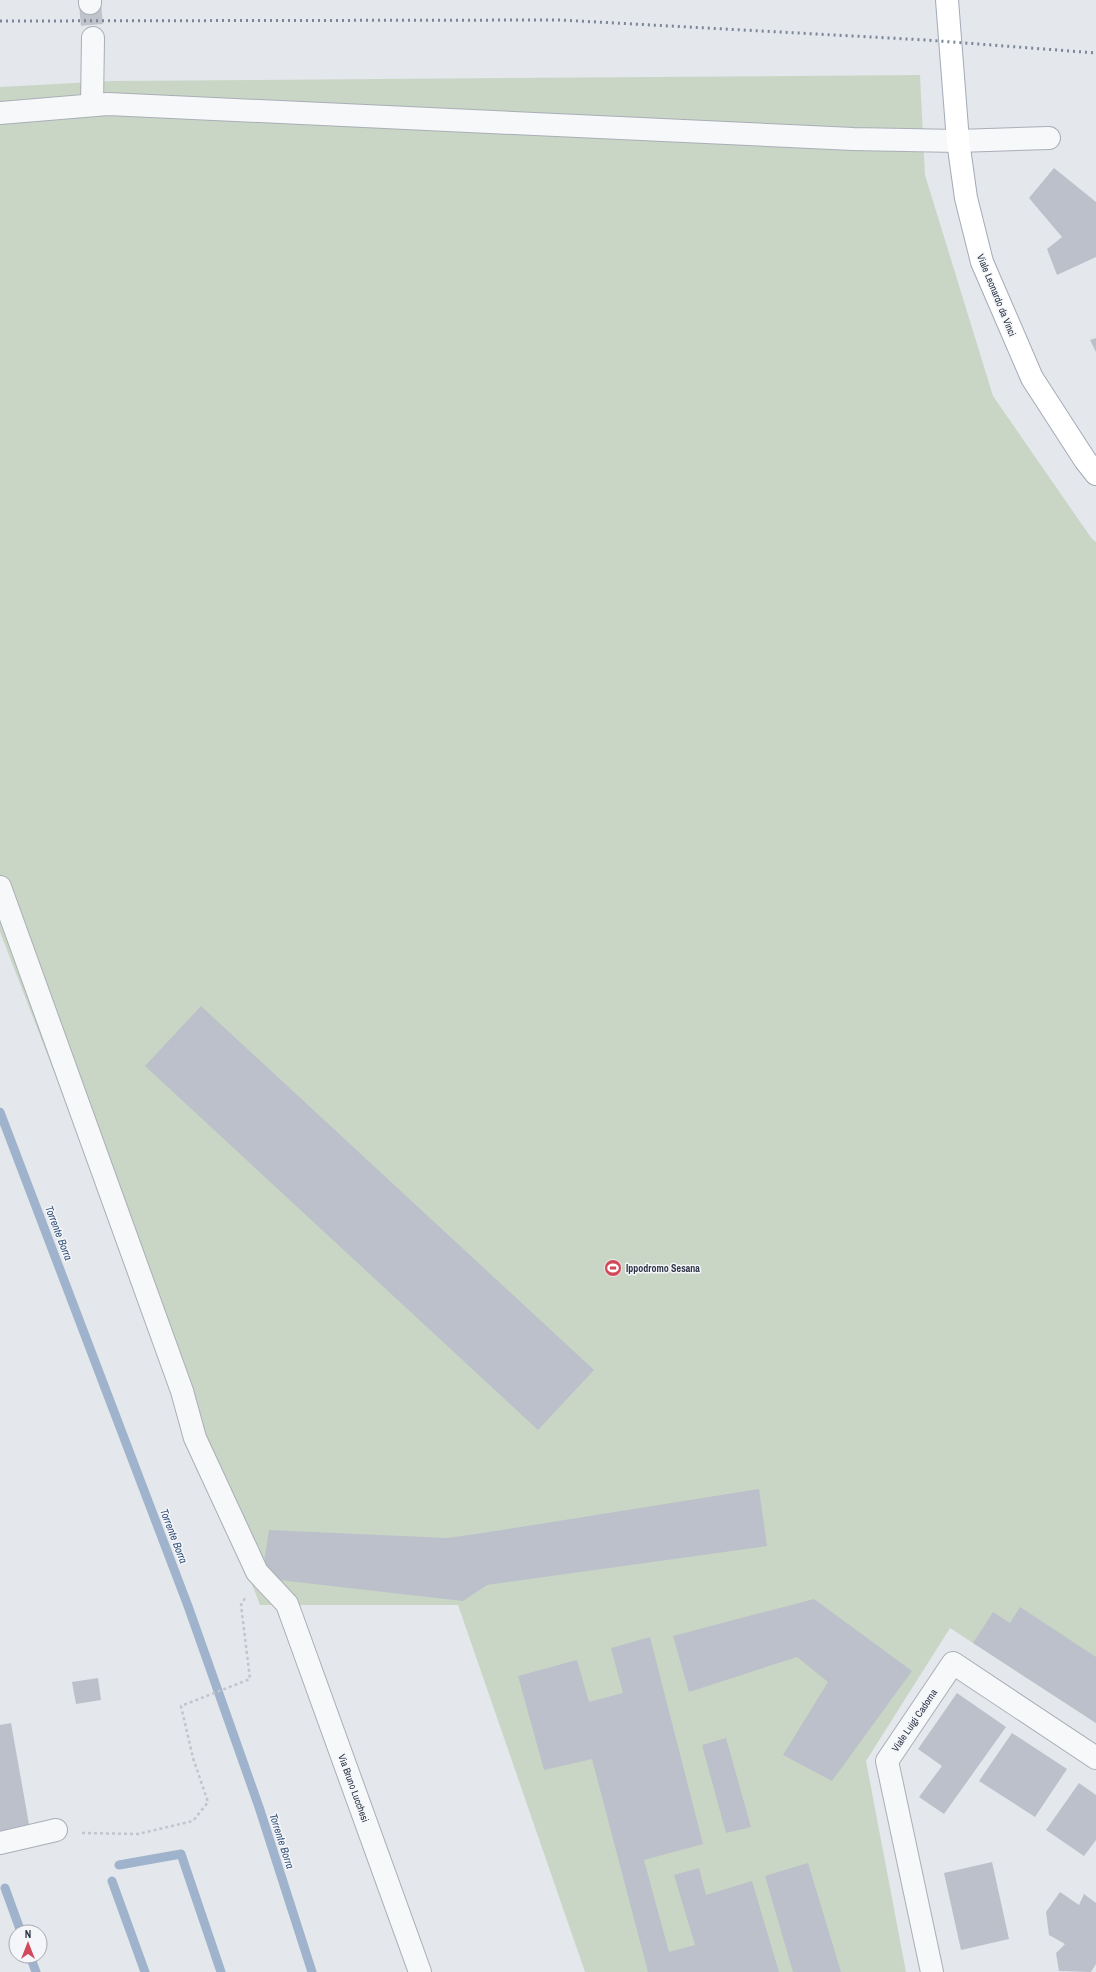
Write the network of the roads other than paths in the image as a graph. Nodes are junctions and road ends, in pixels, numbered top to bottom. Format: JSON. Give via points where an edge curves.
{"nodes":[{"id":1,"x":947,"y":0,"type":"edge"},
{"id":2,"x":93,"y":38,"type":"tunnel mouth"},
{"id":3,"x":92,"y":105,"type":"junction"},
{"id":4,"x":0,"y":113,"type":"edge"},
{"id":5,"x":1049,"y":138,"type":"dead end"},
{"id":6,"x":958,"y":141,"type":"junction"},
{"id":7,"x":1096,"y":474,"type":"edge"},
{"id":8,"x":0,"y":887,"type":"edge"},
{"id":9,"x":1096,"y":1758,"type":"edge"},
{"id":10,"x":56,"y":1830,"type":"road end"},
{"id":11,"x":0,"y":1843,"type":"edge"},
{"id":12,"x":420,"y":1972,"type":"edge"},
{"id":13,"x":932,"y":1972,"type":"edge"}],
"edges":[{"from":1,"to":6,"type":"main road","name":"Viale Leonardo da Vinci"},
{"from":2,"to":3,"type":"street"},
{"from":3,"to":4,"type":"street"},
{"from":3,"to":6,"type":"street","via":[[853,139]]},
{"from":5,"to":6,"type":"street"},
{"from":6,"to":7,"type":"main road","name":"Viale Leonardo da Vinci","via":[[966,198],[982,262],[1032,378]]},
{"from":8,"to":12,"type":"street","name":"Via Bruno Lucchesi","via":[[182,1391],[195,1438],[258,1572],[287,1604]]},
{"from":9,"to":13,"type":"street","name":"Viale Luigi Cadorna","via":[[953,1663],[886,1761]]},
{"from":10,"to":11,"type":"street"}]}
